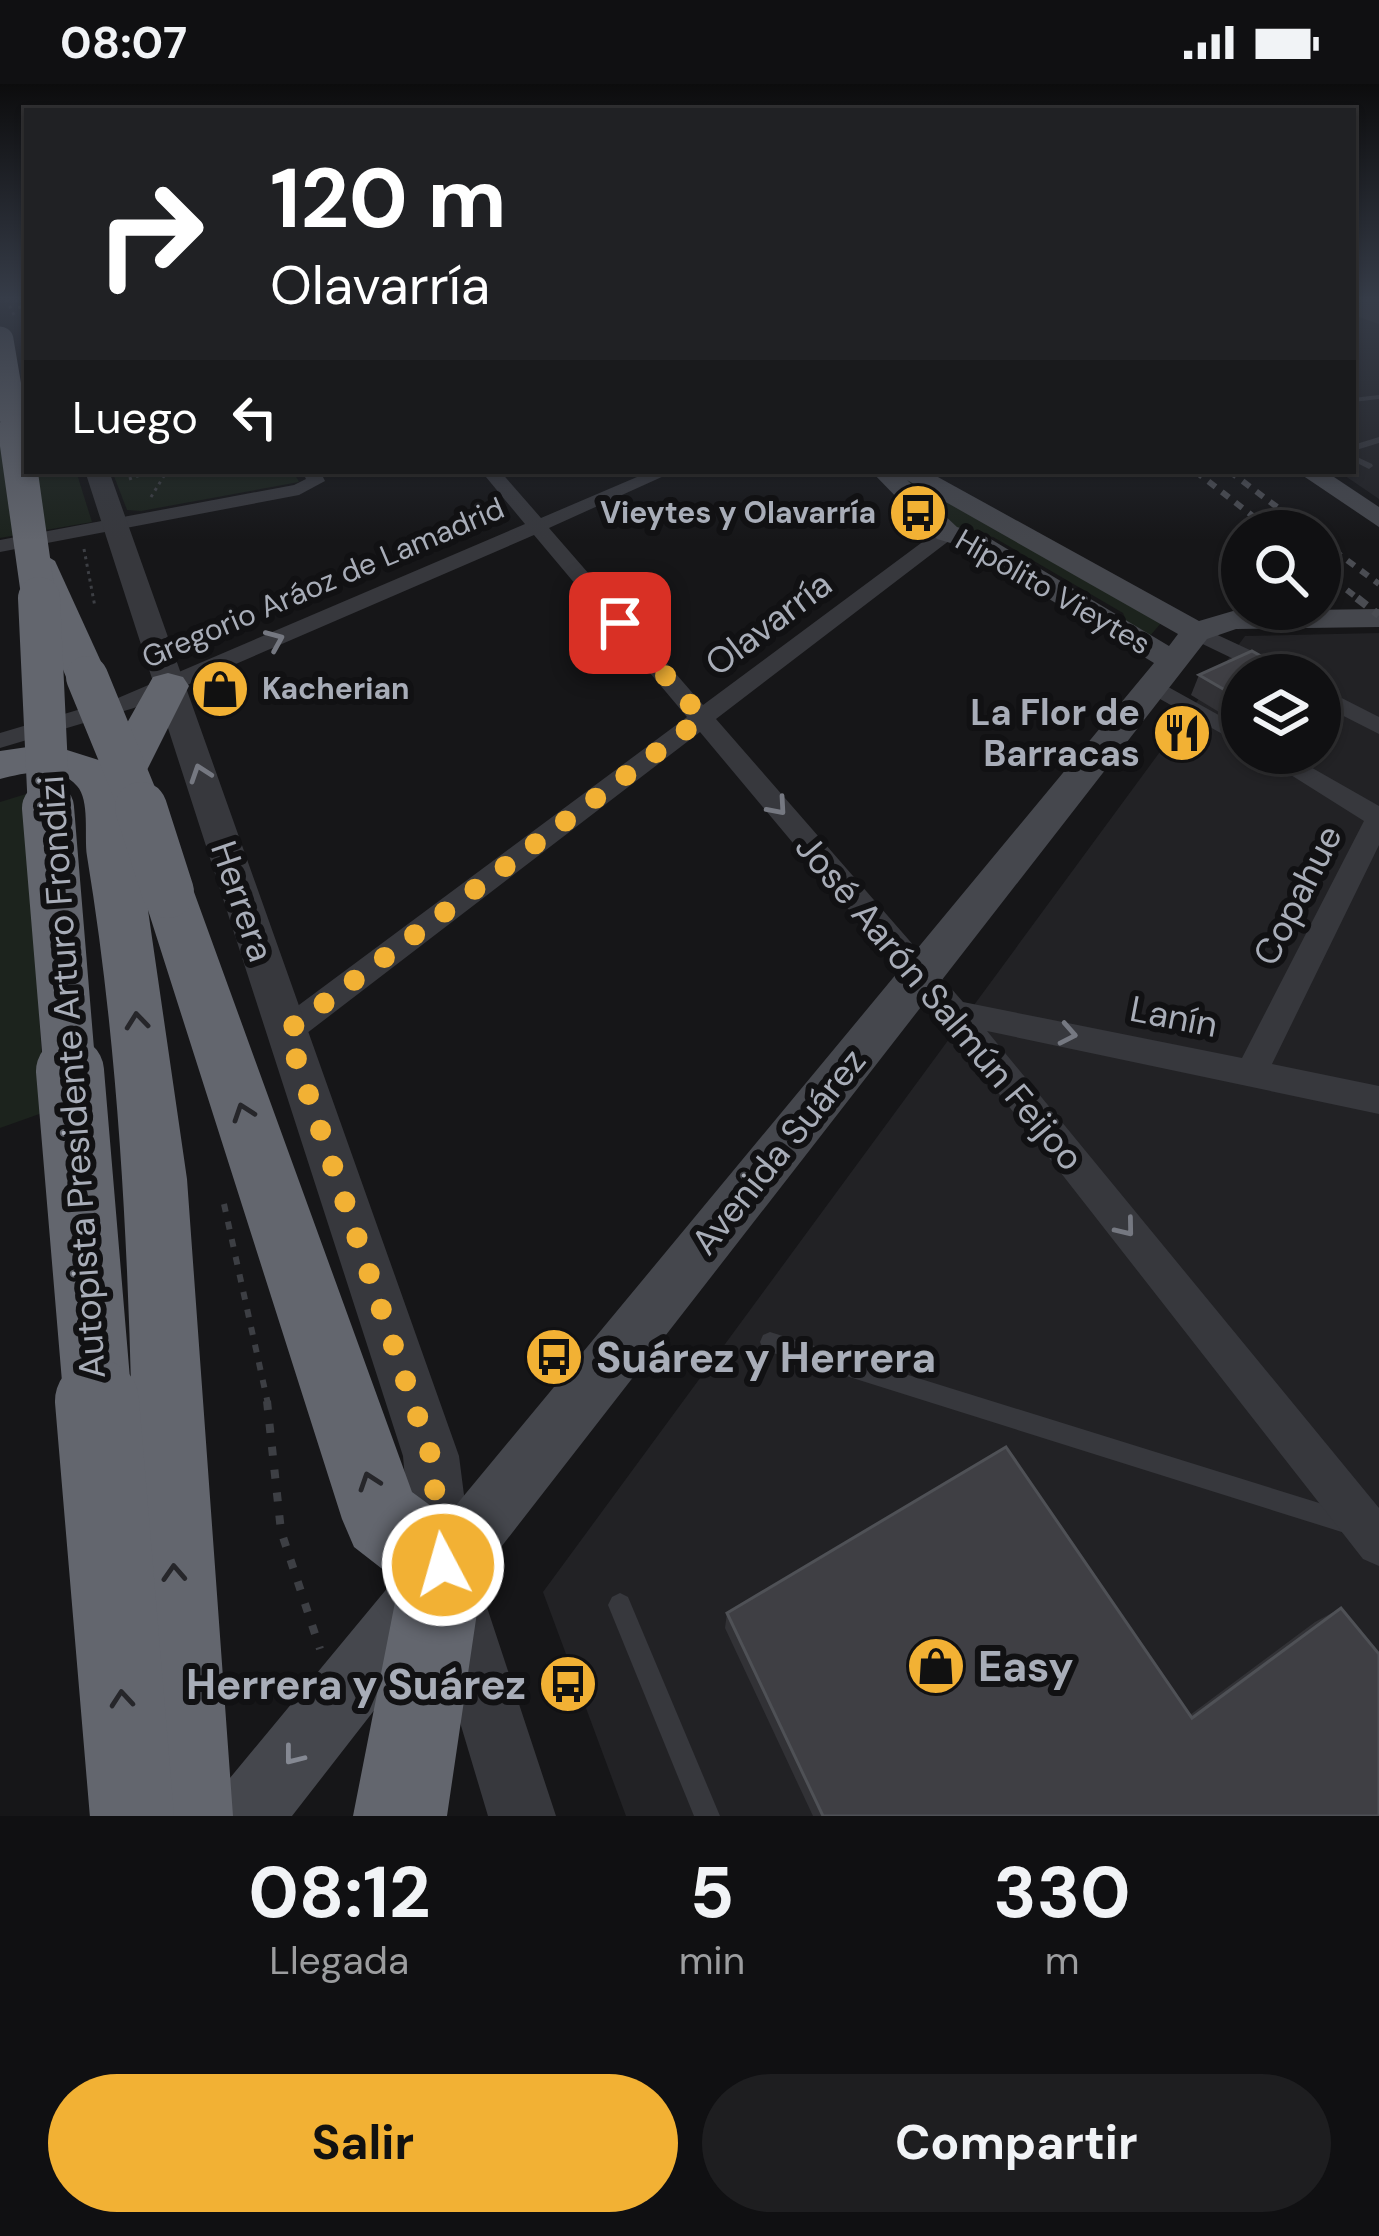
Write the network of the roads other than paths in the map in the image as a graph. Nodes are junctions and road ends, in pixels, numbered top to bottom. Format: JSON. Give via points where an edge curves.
{"nodes":[{"id":1,"x":12,"y":380,"type":"edge"},
{"id":2,"x":24,"y":420,"type":"edge"},
{"id":3,"x":1356,"y":460,"type":"edge"},
{"id":4,"x":1369,"y":466,"type":"dead end"},
{"id":5,"x":40,"y":474,"type":"edge"},
{"id":6,"x":95,"y":474,"type":"edge"},
{"id":7,"x":312,"y":474,"type":"edge"},
{"id":8,"x":492,"y":474,"type":"edge"},
{"id":9,"x":659,"y":474,"type":"edge"},
{"id":10,"x":886,"y":474,"type":"edge"},
{"id":11,"x":914,"y":474,"type":"edge"},
{"id":12,"x":1312,"y":474,"type":"edge"},
{"id":13,"x":1379,"y":519,"type":"edge"},
{"id":14,"x":537,"y":528,"type":"junction"},
{"id":15,"x":947,"y":532,"type":"junction"},
{"id":16,"x":60,"y":540,"type":"edge"},
{"id":17,"x":1379,"y":618,"type":"edge"},
{"id":18,"x":1196,"y":632,"type":"junction"},
{"id":19,"x":1242,"y":654,"type":"edge"},
{"id":20,"x":1162,"y":673,"type":"junction"},
{"id":21,"x":168,"y":686,"type":"junction"},
{"id":22,"x":1341,"y":706,"type":"edge"},
{"id":23,"x":702,"y":718,"type":"junction"},
{"id":24,"x":1221,"y":721,"type":"edge"},
{"id":25,"x":1379,"y":727,"type":"edge"},
{"id":26,"x":0,"y":741,"type":"edge"},
{"id":27,"x":0,"y":765,"type":"edge"},
{"id":28,"x":1304,"y":774,"type":"edge"},
{"id":29,"x":108,"y":800,"type":"junction"},
{"id":30,"x":1379,"y":818,"type":"edge"},
{"id":31,"x":937,"y":993,"type":"junction"},
{"id":32,"x":287,"y":1031,"type":"junction"},
{"id":33,"x":1252,"y":1071,"type":"junction"},
{"id":34,"x":1379,"y":1100,"type":"edge"},
{"id":35,"x":770,"y":1342,"type":"dead end"},
{"id":36,"x":1374,"y":1536,"type":"edge"},
{"id":37,"x":443,"y":1565,"type":"junction"},
{"id":38,"x":620,"y":1605,"type":"dead end"},
{"id":39,"x":132,"y":1816,"type":"edge"},
{"id":40,"x":185,"y":1816,"type":"edge"},
{"id":41,"x":246,"y":1816,"type":"edge"},
{"id":42,"x":400,"y":1816,"type":"edge"},
{"id":43,"x":522,"y":1816,"type":"edge"},
{"id":44,"x":707,"y":1816,"type":"edge"}],
"edges":[{"from":1,"to":2,"type":"highway","name":"Autopista Presidente Arturo Frondizi","bridge":true},
{"from":3,"to":4,"type":"lane"},
{"from":5,"to":16,"type":"highway","name":"Autopista Presidente Arturo Frondizi","bridge":true},
{"from":6,"to":16,"type":"street","name":"Herrera"},
{"from":7,"to":16,"type":"street","via":[[316,481],[299,490]]},
{"from":8,"to":14,"type":"street","name":"José Aarón Salmún Feijoo"},
{"from":9,"to":14,"type":"street","name":"Gregorio Aráoz de Lamadrid"},
{"from":10,"to":15,"type":"main road","name":"Hipólito Vieytes"},
{"from":11,"to":18,"type":"main road","name":"Hipólito Vieytes"},
{"from":12,"to":13,"type":"main road"},
{"from":21,"to":14,"type":"street","name":"Gregorio Aráoz de Lamadrid","one_way":true},
{"from":14,"to":23,"type":"street","name":"José Aarón Salmún Feijoo"},
{"from":15,"to":20,"type":"main road","name":"Hipólito Vieytes","via":[[974,541]]},
{"from":15,"to":23,"type":"street","name":"Olavarría"},
{"from":16,"to":21,"type":"street","name":"Herrera"},
{"from":37,"to":16,"type":"highway","one_way":true,"bridge":true,"via":[[382,1519],[168,892]]},
{"from":39,"to":16,"type":"highway","name":"Autopista Presidente Arturo Frondizi","one_way":true,"bridge":true,"via":[[50,821]]},
{"from":17,"to":18,"type":"main road","via":[[1233,620]]},
{"from":18,"to":19,"type":"street"},
{"from":18,"to":20,"type":"main road","name":"Avenida Suárez"},
{"from":20,"to":24,"type":"street"},
{"from":20,"to":31,"type":"main road","name":"Avenida Suárez"},
{"from":21,"to":26,"type":"street","name":"Gregorio Aráoz de Lamadrid"},
{"from":21,"to":29,"type":"highway"},
{"from":32,"to":21,"type":"street","name":"Herrera","one_way":true},
{"from":22,"to":25,"type":"street"},
{"from":23,"to":31,"type":"street","name":"José Aarón Salmún Feijoo","one_way":true},
{"from":23,"to":32,"type":"street","name":"Olavarría"},
{"from":27,"to":29,"type":"highway","via":[[62,758],[87,770]]},
{"from":28,"to":30,"type":"street"},
{"from":40,"to":29,"type":"highway","one_way":true,"via":[[187,1181],[130,953]]},
{"from":30,"to":33,"type":"street","name":"Copahue"},
{"from":31,"to":33,"type":"street","name":"Lanín","one_way":true},
{"from":31,"to":36,"type":"street","name":"José Aarón Salmún Feijoo","one_way":true},
{"from":31,"to":37,"type":"main road","name":"Avenida Suárez"},
{"from":32,"to":37,"type":"street","name":"Herrera","via":[[431,1456]]},
{"from":33,"to":34,"type":"street","name":"Lanín"},
{"from":35,"to":36,"type":"lane"},
{"from":37,"to":41,"type":"main road","name":"Avenida Suárez","one_way":true},
{"from":37,"to":42,"type":"highway"},
{"from":37,"to":43,"type":"street","name":"Herrera"},
{"from":38,"to":44,"type":"lane"}]}
